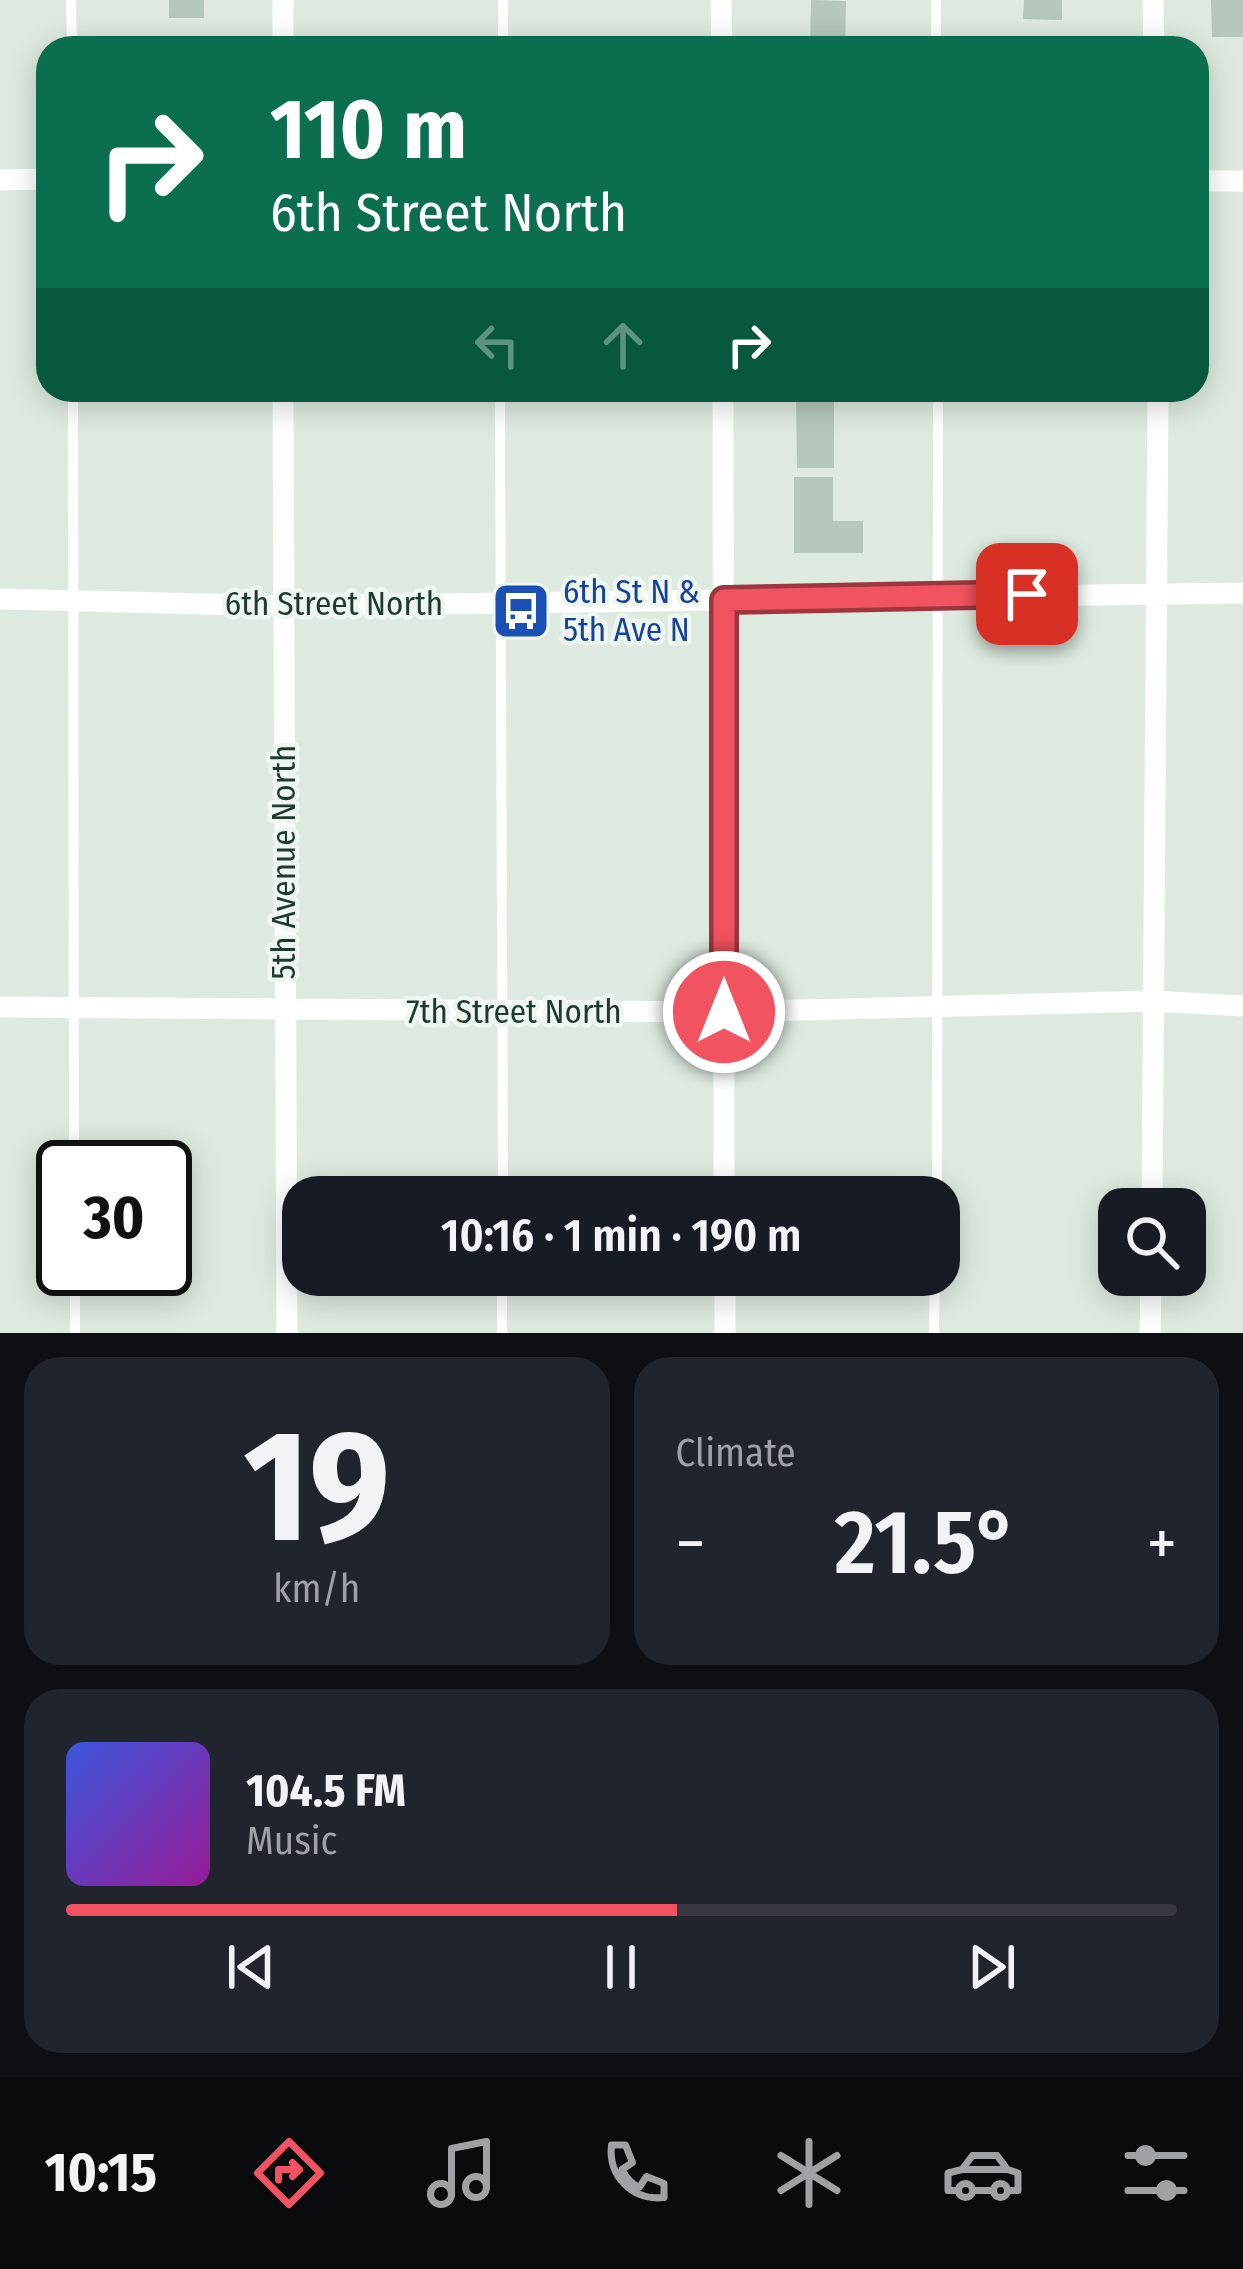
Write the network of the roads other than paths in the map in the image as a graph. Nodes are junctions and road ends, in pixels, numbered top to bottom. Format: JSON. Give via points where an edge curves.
{"nodes":[{"id":1,"x":71,"y":0,"type":"edge"},
{"id":2,"x":283,"y":0,"type":"edge"},
{"id":3,"x":502,"y":0,"type":"edge"},
{"id":4,"x":722,"y":0,"type":"edge"},
{"id":5,"x":936,"y":0,"type":"edge"},
{"id":6,"x":1153,"y":0,"type":"edge"},
{"id":7,"x":72,"y":36,"type":"edge"},
{"id":8,"x":283,"y":36,"type":"edge"},
{"id":9,"x":502,"y":36,"type":"edge"},
{"id":10,"x":722,"y":36,"type":"edge"},
{"id":11,"x":936,"y":36,"type":"edge"},
{"id":12,"x":1154,"y":36,"type":"edge"},
{"id":13,"x":36,"y":179,"type":"edge"},
{"id":14,"x":0,"y":180,"type":"edge"},
{"id":15,"x":1209,"y":181,"type":"edge"},
{"id":16,"x":1243,"y":181,"type":"edge"},
{"id":17,"x":73,"y":402,"type":"edge"},
{"id":18,"x":283,"y":402,"type":"edge"},
{"id":19,"x":500,"y":402,"type":"edge"},
{"id":20,"x":723,"y":402,"type":"edge"},
{"id":21,"x":938,"y":402,"type":"edge"},
{"id":22,"x":1158,"y":402,"type":"edge"},
{"id":23,"x":1160,"y":591,"type":"junction"},
{"id":24,"x":1243,"y":593,"type":"edge"},
{"id":25,"x":938,"y":596,"type":"junction"},
{"id":26,"x":0,"y":599,"type":"edge"},
{"id":27,"x":724,"y":600,"type":"junction"},
{"id":28,"x":73,"y":601,"type":"junction"},
{"id":29,"x":497,"y":603,"type":"junction"},
{"id":30,"x":284,"y":606,"type":"junction"},
{"id":31,"x":1154,"y":1001,"type":"junction"},
{"id":32,"x":1243,"y":1006,"type":"edge"},
{"id":33,"x":0,"y":1007,"type":"edge"},
{"id":34,"x":940,"y":1007,"type":"junction"},
{"id":35,"x":74,"y":1008,"type":"junction"},
{"id":36,"x":283,"y":1012,"type":"junction"},
{"id":37,"x":506,"y":1012,"type":"junction"},
{"id":38,"x":724,"y":1012,"type":"junction"},
{"id":39,"x":74,"y":1140,"type":"edge"},
{"id":40,"x":503,"y":1176,"type":"edge"},
{"id":41,"x":724,"y":1176,"type":"edge"},
{"id":42,"x":937,"y":1176,"type":"edge"},
{"id":43,"x":1152,"y":1188,"type":"edge"},
{"id":44,"x":74,"y":1296,"type":"edge"},
{"id":45,"x":502,"y":1296,"type":"edge"},
{"id":46,"x":725,"y":1296,"type":"edge"},
{"id":47,"x":935,"y":1296,"type":"edge"},
{"id":48,"x":1151,"y":1296,"type":"edge"},
{"id":49,"x":75,"y":1333,"type":"edge"},
{"id":50,"x":287,"y":1333,"type":"edge"},
{"id":51,"x":502,"y":1333,"type":"edge"},
{"id":52,"x":725,"y":1333,"type":"edge"},
{"id":53,"x":934,"y":1333,"type":"edge"},
{"id":54,"x":1150,"y":1333,"type":"edge"}],
"edges":[{"from":1,"to":7,"type":"lane"},
{"from":2,"to":8,"type":"street"},
{"from":3,"to":9,"type":"lane"},
{"from":4,"to":10,"type":"street"},
{"from":5,"to":11,"type":"lane"},
{"from":6,"to":12,"type":"street"},
{"from":13,"to":14,"type":"street"},
{"from":15,"to":16,"type":"street"},
{"from":17,"to":28,"type":"lane"},
{"from":18,"to":30,"type":"street","name":"5th Avenue North"},
{"from":19,"to":29,"type":"lane"},
{"from":20,"to":27,"type":"street"},
{"from":21,"to":25,"type":"lane"},
{"from":22,"to":23,"type":"street"},
{"from":23,"to":24,"type":"street","name":"6th Street North"},
{"from":23,"to":25,"type":"street","name":"6th Street North"},
{"from":23,"to":31,"type":"street"},
{"from":25,"to":27,"type":"street","name":"6th Street North"},
{"from":25,"to":34,"type":"lane"},
{"from":26,"to":28,"type":"street","name":"6th Street North"},
{"from":27,"to":29,"type":"street","name":"6th Street North"},
{"from":27,"to":38,"type":"street"},
{"from":28,"to":30,"type":"street","name":"6th Street North"},
{"from":28,"to":35,"type":"lane"},
{"from":29,"to":30,"type":"street","name":"6th Street North"},
{"from":29,"to":37,"type":"lane"},
{"from":30,"to":36,"type":"street","name":"5th Avenue North"},
{"from":31,"to":32,"type":"street","name":"7th Street North"},
{"from":31,"to":34,"type":"street","name":"7th Street North"},
{"from":31,"to":43,"type":"street"},
{"from":33,"to":35,"type":"street","name":"7th Street North"},
{"from":34,"to":38,"type":"street","name":"7th Street North"},
{"from":34,"to":42,"type":"lane"},
{"from":35,"to":36,"type":"street","name":"7th Street North"},
{"from":35,"to":39,"type":"lane"},
{"from":36,"to":37,"type":"street","name":"7th Street North"},
{"from":36,"to":50,"type":"street","name":"5th Avenue North"},
{"from":37,"to":38,"type":"street","name":"7th Street North"},
{"from":37,"to":40,"type":"lane"},
{"from":38,"to":41,"type":"street"},
{"from":44,"to":49,"type":"lane"},
{"from":45,"to":51,"type":"lane"},
{"from":46,"to":52,"type":"street"},
{"from":47,"to":53,"type":"lane"},
{"from":48,"to":54,"type":"street"}]}
